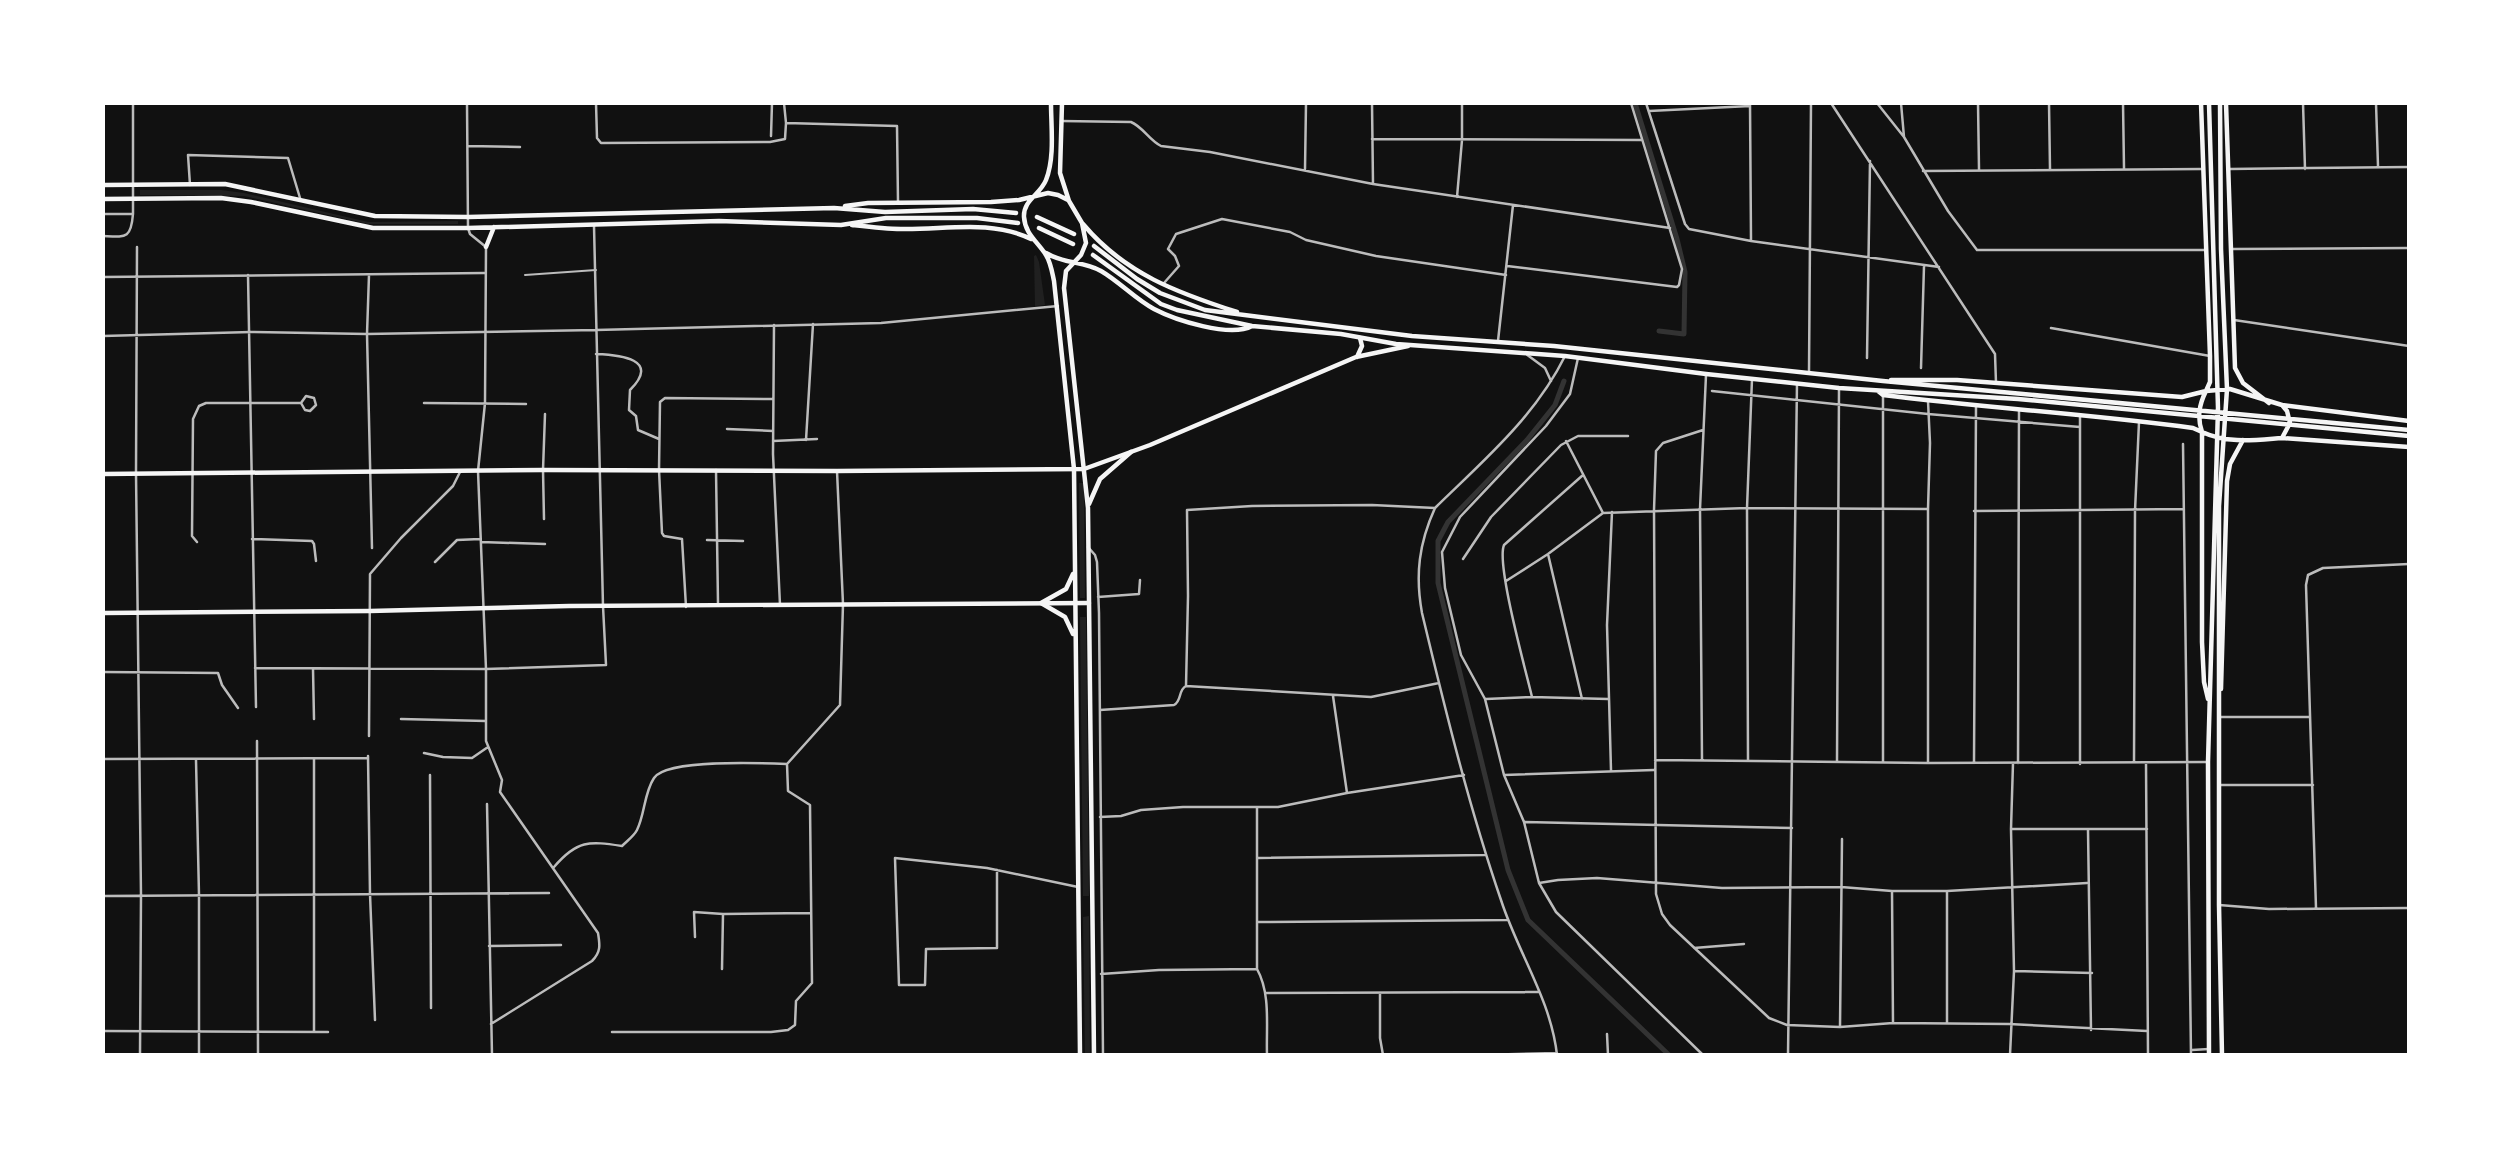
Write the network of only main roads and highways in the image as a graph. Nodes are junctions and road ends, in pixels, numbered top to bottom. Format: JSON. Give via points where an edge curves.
{"nodes":[{"id":1,"x":1051,"y":103,"type":"edge"},
{"id":2,"x":1062,"y":103,"type":"edge"},
{"id":3,"x":2201,"y":103,"type":"edge"},
{"id":4,"x":2209,"y":103,"type":"edge"},
{"id":5,"x":2220,"y":103,"type":"edge"},
{"id":6,"x":2225,"y":103,"type":"edge"},
{"id":7,"x":103,"y":184,"type":"edge"},
{"id":8,"x":1034,"y":196,"type":"junction"},
{"id":9,"x":103,"y":199,"type":"edge"},
{"id":10,"x":1069,"y":201,"type":"junction"},
{"id":11,"x":834,"y":208,"type":"junction"},
{"id":12,"x":1016,"y":213,"type":"dead end"},
{"id":13,"x":1037,"y":217,"type":"dead end"},
{"id":14,"x":1018,"y":223,"type":"dead end"},
{"id":15,"x":1082,"y":223,"type":"junction"},
{"id":16,"x":841,"y":225,"type":"junction"},
{"id":17,"x":494,"y":227,"type":"junction"},
{"id":18,"x":1039,"y":228,"type":"dead end"},
{"id":19,"x":1074,"y":234,"type":"dead end"},
{"id":20,"x":1032,"y":239,"type":"junction"},
{"id":21,"x":1073,"y":244,"type":"dead end"},
{"id":22,"x":1094,"y":246,"type":"dead end"},
{"id":23,"x":486,"y":247,"type":"road end"},
{"id":24,"x":1045,"y":252,"type":"junction"},
{"id":25,"x":1093,"y":255,"type":"dead end"},
{"id":26,"x":1076,"y":262,"type":"junction"},
{"id":27,"x":1248,"y":316,"type":"junction"},
{"id":28,"x":1252,"y":326,"type":"junction"},
{"id":29,"x":1360,"y":338,"type":"junction"},
{"id":30,"x":1412,"y":345,"type":"junction"},
{"id":31,"x":1356,"y":358,"type":"junction"},
{"id":32,"x":1883,"y":381,"type":"junction"},
{"id":33,"x":1877,"y":390,"type":"junction"},
{"id":34,"x":2206,"y":391,"type":"junction"},
{"id":35,"x":2269,"y":403,"type":"junction"},
{"id":36,"x":2283,"y":405,"type":"junction"},
{"id":37,"x":2409,"y":421,"type":"edge"},
{"id":38,"x":2409,"y":430,"type":"edge"},
{"id":39,"x":2202,"y":432,"type":"junction"},
{"id":40,"x":2409,"y":436,"type":"edge"},
{"id":41,"x":2283,"y":438,"type":"junction"},
{"id":42,"x":2243,"y":440,"type":"junction"},
{"id":43,"x":2409,"y":447,"type":"edge"},
{"id":44,"x":1131,"y":452,"type":"junction"},
{"id":45,"x":1074,"y":469,"type":"junction"},
{"id":46,"x":1084,"y":469,"type":"junction"},
{"id":47,"x":103,"y":474,"type":"edge"},
{"id":48,"x":1088,"y":508,"type":"junction"},
{"id":49,"x":1075,"y":563,"type":"junction"},
{"id":50,"x":1041,"y":603,"type":"junction"},
{"id":51,"x":1088,"y":603,"type":"junction"},
{"id":52,"x":1074,"y":604,"type":"junction"},
{"id":53,"x":103,"y":613,"type":"edge"},
{"id":54,"x":1076,"y":649,"type":"junction"},
{"id":55,"x":2219,"y":703,"type":"junction"},
{"id":56,"x":2209,"y":705,"type":"junction"},
{"id":57,"x":1092,"y":905,"type":"junction"},
{"id":58,"x":1079,"y":906,"type":"junction"},
{"id":59,"x":2209,"y":1052,"type":"edge"},
{"id":60,"x":1080,"y":1055,"type":"edge"},
{"id":61,"x":1094,"y":1055,"type":"edge"},
{"id":62,"x":2222,"y":1055,"type":"edge"}],
"edges":[{"from":1,"to":8,"type":"main road","via":[[1051,160],[1046,180]]},
{"from":2,"to":10,"type":"main road","via":[[1060,173]]},
{"from":3,"to":34,"type":"main road","via":[[2210,356]]},
{"from":4,"to":56,"type":"main road","via":[[2218,408]]},
{"from":5,"to":55,"type":"main road","via":[[2227,389],[2219,506]]},
{"from":6,"to":35,"type":"main road","via":[[2234,357],[2239,378]]},
{"from":7,"to":11,"type":"main road","via":[[225,184],[375,216]]},
{"from":8,"to":10,"type":"main road","via":[[1053,194]]},
{"from":8,"to":11,"type":"main road"},
{"from":8,"to":20,"type":"main road","via":[[1025,206],[1024,219]]},
{"from":9,"to":17,"type":"main road","via":[[221,198],[373,229]]},
{"from":10,"to":15,"type":"main road"},
{"from":11,"to":12,"type":"main road"},
{"from":13,"to":19,"type":"main road"},
{"from":14,"to":16,"type":"main road","via":[[886,218]]},
{"from":15,"to":26,"type":"main road","via":[[1086,243]]},
{"from":15,"to":27,"type":"main road","via":[[1097,241],[1149,279]]},
{"from":16,"to":17,"type":"main road","via":[[719,221]]},
{"from":16,"to":20,"type":"main road","via":[[997,228]]},
{"from":17,"to":23,"type":"main road"},
{"from":18,"to":21,"type":"main road"},
{"from":20,"to":24,"type":"main road"},
{"from":22,"to":27,"type":"main road","via":[[1160,293],[1205,310]]},
{"from":24,"to":26,"type":"main road","via":[[1058,261]]},
{"from":24,"to":45,"type":"main road","via":[[1058,306]]},
{"from":25,"to":28,"type":"main road","via":[[1161,304]]},
{"from":26,"to":28,"type":"main road","via":[[1100,271],[1173,316],[1233,331]]},
{"from":26,"to":46,"type":"main road","via":[[1066,271],[1064,288]]},
{"from":27,"to":32,"type":"main road"},
{"from":28,"to":29,"type":"main road"},
{"from":29,"to":30,"type":"main road"},
{"from":29,"to":31,"type":"main road","via":[[1362,346]]},
{"from":30,"to":31,"type":"main road"},
{"from":30,"to":33,"type":"main road","via":[[1565,356]]},
{"from":31,"to":44,"type":"main road"},
{"from":32,"to":34,"type":"main road","via":[[1929,379],[2182,397]]},
{"from":32,"to":38,"type":"main road"},
{"from":33,"to":39,"type":"main road","via":[[1883,395],[1928,401],[2139,420]]},
{"from":33,"to":40,"type":"main road"},
{"from":34,"to":35,"type":"main road","via":[[2230,389]]},
{"from":34,"to":39,"type":"main road","via":[[2198,420]]},
{"from":35,"to":36,"type":"main road"},
{"from":36,"to":37,"type":"main road"},
{"from":36,"to":41,"type":"main road","via":[[2290,423]]},
{"from":39,"to":42,"type":"main road","via":[[2214,438]]},
{"from":39,"to":56,"type":"main road","via":[[2202,642]]},
{"from":41,"to":42,"type":"main road"},
{"from":41,"to":43,"type":"main road"},
{"from":42,"to":55,"type":"main road","via":[[2227,481]]},
{"from":44,"to":46,"type":"main road"},
{"from":44,"to":48,"type":"main road","via":[[1100,480]]},
{"from":45,"to":46,"type":"main road"},
{"from":45,"to":47,"type":"main road"},
{"from":45,"to":49,"type":"main road"},
{"from":46,"to":48,"type":"main road"},
{"from":48,"to":51,"type":"main road"},
{"from":49,"to":50,"type":"main road","via":[[1066,589]]},
{"from":49,"to":52,"type":"main road"},
{"from":50,"to":52,"type":"main road"},
{"from":50,"to":53,"type":"main road"},
{"from":50,"to":54,"type":"main road","via":[[1068,621]]},
{"from":51,"to":52,"type":"main road"},
{"from":51,"to":57,"type":"main road"},
{"from":52,"to":54,"type":"main road"},
{"from":54,"to":58,"type":"main road"},
{"from":55,"to":62,"type":"main road"},
{"from":56,"to":59,"type":"main road"},
{"from":57,"to":58,"type":"main road"},
{"from":57,"to":61,"type":"main road"},
{"from":58,"to":60,"type":"main road"}]}
